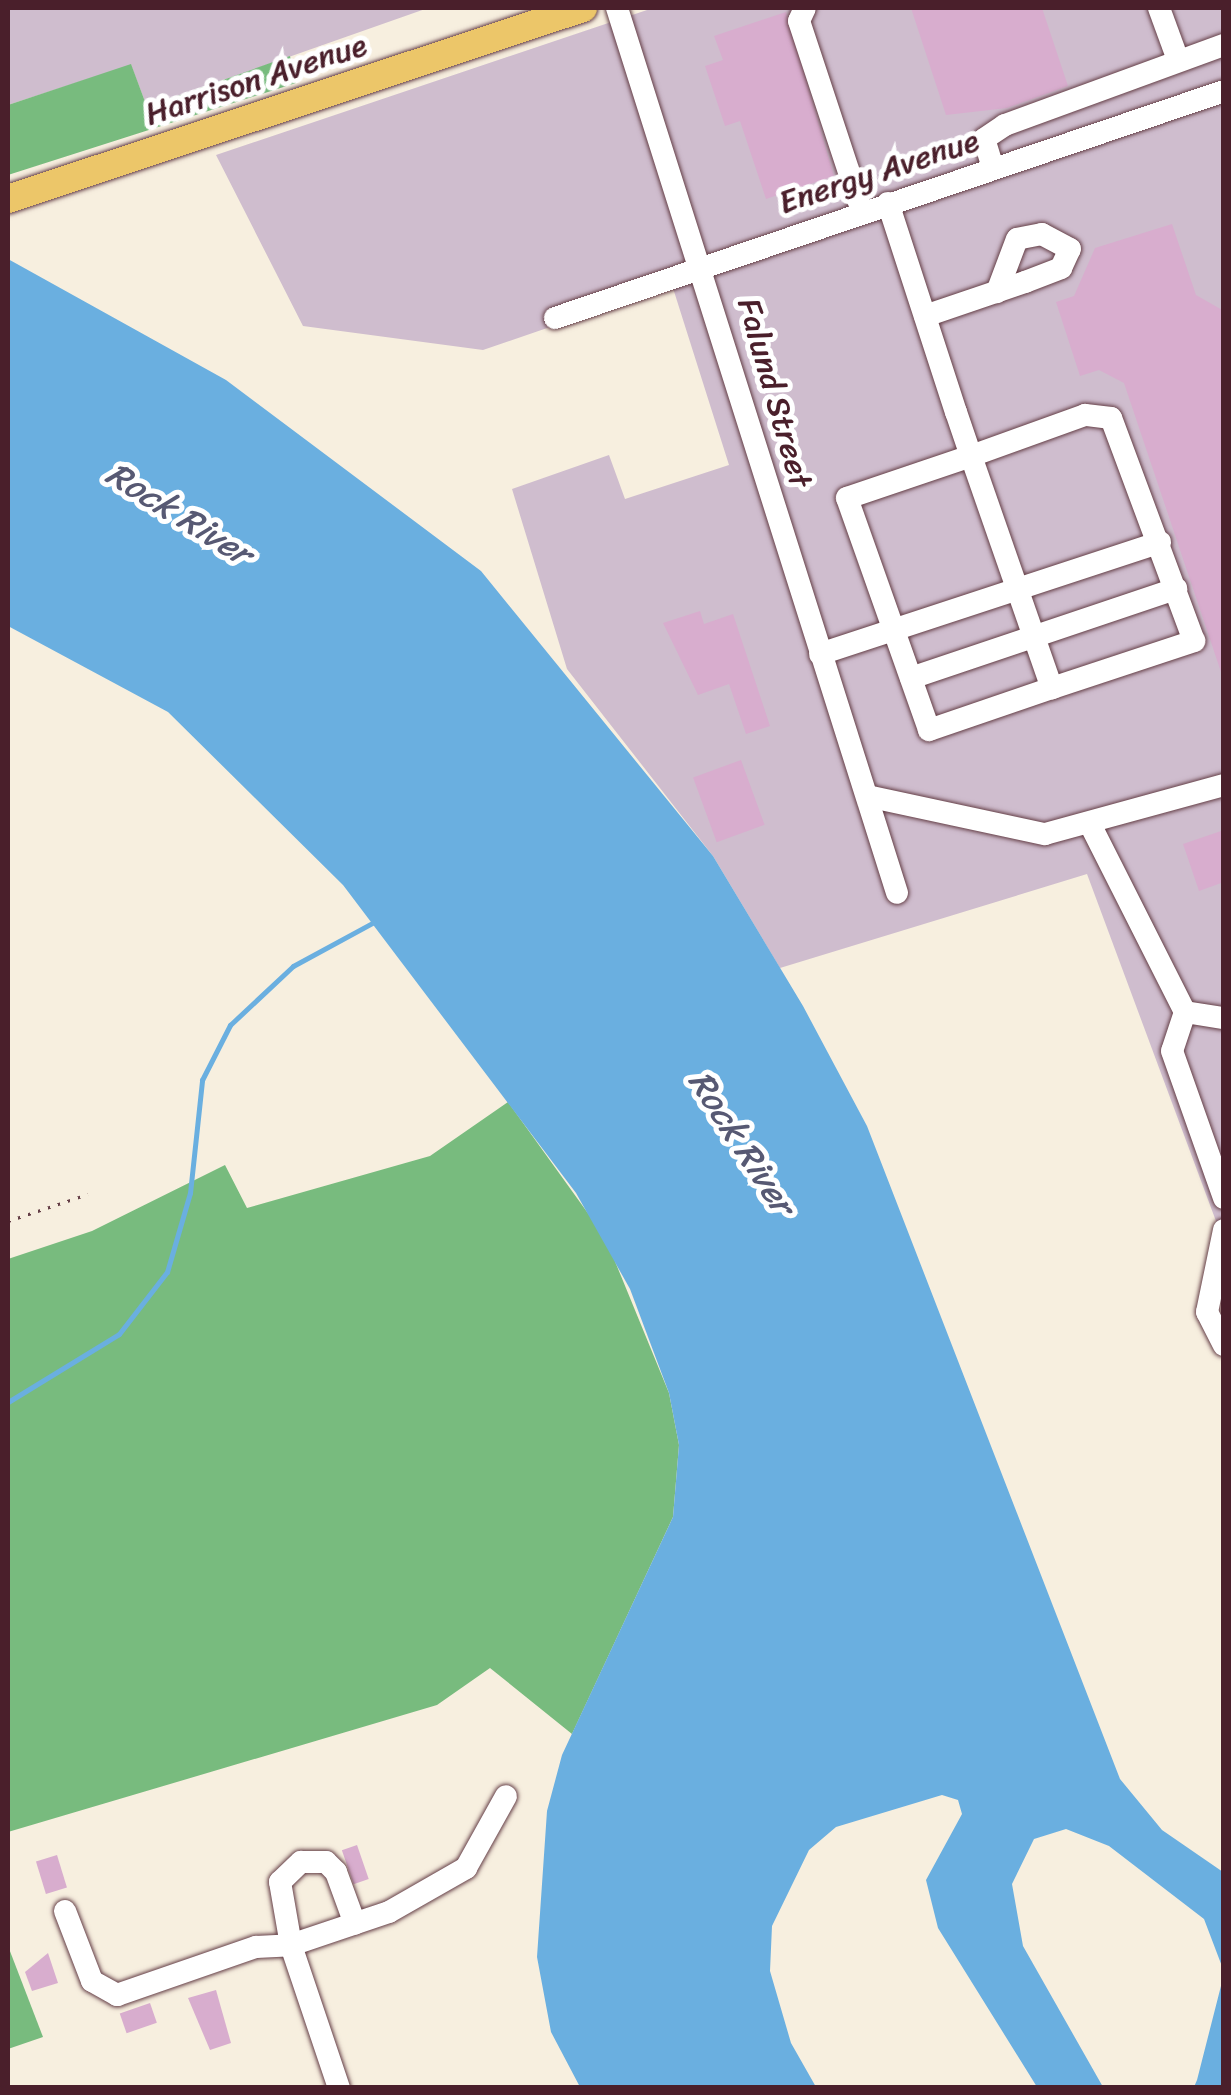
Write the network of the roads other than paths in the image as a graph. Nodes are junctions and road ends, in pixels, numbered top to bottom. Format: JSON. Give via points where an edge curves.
{"nodes":[{"id":1,"x":584,"y":8,"type":"edge"},
{"id":2,"x":617,"y":8,"type":"edge"},
{"id":3,"x":804,"y":8,"type":"edge"},
{"id":4,"x":1159,"y":8,"type":"edge"},
{"id":5,"x":1224,"y":44,"type":"edge"},
{"id":6,"x":1187,"y":57,"type":"junction"},
{"id":7,"x":1218,"y":93,"type":"edge"},
{"id":8,"x":992,"y":168,"type":"junction"},
{"id":9,"x":8,"y":199,"type":"edge"},
{"id":10,"x":888,"y":203,"type":"junction"},
{"id":11,"x":862,"y":212,"type":"junction"},
{"id":12,"x":704,"y":264,"type":"junction"},
{"id":13,"x":996,"y":292,"type":"dead end"},
{"id":14,"x":925,"y":316,"type":"junction"},
{"id":15,"x":556,"y":318,"type":"dead end"},
{"id":16,"x":972,"y":456,"type":"junction"},
{"id":17,"x":1160,"y":542,"type":"junction"},
{"id":18,"x":1018,"y":588,"type":"junction"},
{"id":19,"x":1176,"y":588,"type":"junction"},
{"id":20,"x":894,"y":630,"type":"junction"},
{"id":21,"x":1034,"y":635,"type":"junction"},
{"id":22,"x":820,"y":654,"type":"junction"},
{"id":23,"x":910,"y":678,"type":"junction"},
{"id":24,"x":1052,"y":688,"type":"junction"},
{"id":25,"x":1224,"y":785,"type":"edge"},
{"id":26,"x":867,"y":796,"type":"junction"},
{"id":27,"x":1092,"y":828,"type":"junction"},
{"id":28,"x":897,"y":893,"type":"dead end"},
{"id":29,"x":1185,"y":1012,"type":"junction"},
{"id":30,"x":1224,"y":1018,"type":"edge"},
{"id":31,"x":1224,"y":1198,"type":"edge"},
{"id":32,"x":1224,"y":1230,"type":"edge"},
{"id":33,"x":1224,"y":1345,"type":"edge"},
{"id":34,"x":506,"y":1796,"type":"dead end"},
{"id":35,"x":65,"y":1911,"type":"dead end"},
{"id":36,"x":355,"y":1924,"type":"junction"},
{"id":37,"x":290,"y":1945,"type":"junction"},
{"id":38,"x":339,"y":2088,"type":"edge"}],
"edges":[{"from":1,"to":9,"type":"main road","name":"Harrison Avenue"},
{"from":2,"to":12,"type":"street","name":"Falund Street"},
{"from":3,"to":11,"type":"street","via":[[799,21]]},
{"from":4,"to":6,"type":"street"},
{"from":5,"to":6,"type":"street"},
{"from":6,"to":7,"type":"street"},
{"from":6,"to":8,"type":"street","via":[[1005,125],[984,139]]},
{"from":7,"to":8,"type":"street","name":"Energy Avenue"},
{"from":8,"to":10,"type":"street","name":"Energy Avenue"},
{"from":10,"to":11,"type":"street","name":"Energy Avenue"},
{"from":10,"to":14,"type":"street"},
{"from":11,"to":12,"type":"street","name":"Energy Avenue"},
{"from":12,"to":15,"type":"street","name":"Energy Avenue"},
{"from":12,"to":22,"type":"street","name":"Falund Street"},
{"from":13,"to":14,"type":"street"},
{"from":14,"to":16,"type":"street"},
{"from":16,"to":17,"type":"street","via":[[1085,415],[1111,418]]},
{"from":16,"to":18,"type":"street"},
{"from":16,"to":20,"type":"street","via":[[847,498]]},
{"from":17,"to":18,"type":"street"},
{"from":17,"to":19,"type":"street"},
{"from":18,"to":20,"type":"street"},
{"from":18,"to":21,"type":"street"},
{"from":19,"to":21,"type":"street"},
{"from":19,"to":24,"type":"street","via":[[1194,640]]},
{"from":20,"to":22,"type":"street"},
{"from":20,"to":23,"type":"street"},
{"from":21,"to":23,"type":"street"},
{"from":21,"to":24,"type":"street"},
{"from":22,"to":26,"type":"street","name":"Falund Street"},
{"from":23,"to":24,"type":"street","via":[[929,730]]},
{"from":25,"to":27,"type":"street"},
{"from":26,"to":27,"type":"street","via":[[1045,834]]},
{"from":26,"to":28,"type":"street","name":"Falund Street"},
{"from":27,"to":29,"type":"street"},
{"from":29,"to":30,"type":"street"},
{"from":29,"to":31,"type":"street","via":[[1172,1051]]},
{"from":32,"to":33,"type":"street","via":[[1207,1312]]},
{"from":34,"to":36,"type":"street","via":[[466,1868]]},
{"from":35,"to":37,"type":"street","via":[[92,1981],[117,1995],[256,1947]]},
{"from":36,"to":37,"type":"street"},
{"from":36,"to":37,"type":"street","via":[[336,1872],[326,1862],[301,1862],[280,1882]]},
{"from":37,"to":38,"type":"street"}]}
